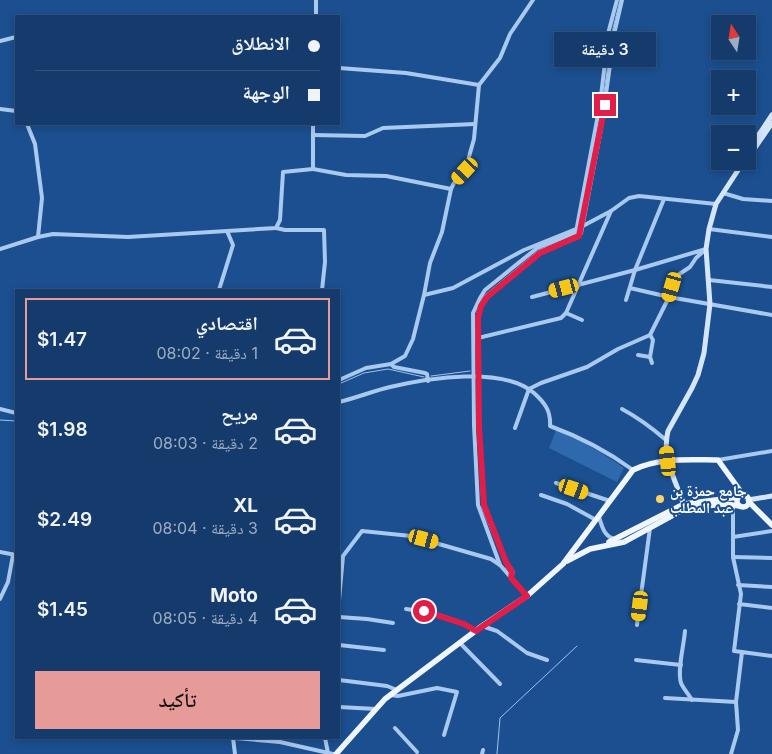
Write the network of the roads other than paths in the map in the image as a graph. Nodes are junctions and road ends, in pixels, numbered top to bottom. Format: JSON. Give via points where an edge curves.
{"nodes":[{"id":1,"x":316,"y":0,"type":"edge"},
{"id":2,"x":533,"y":0,"type":"edge"},
{"id":3,"x":617,"y":0,"type":"edge"},
{"id":4,"x":622,"y":0,"type":"edge"},
{"id":5,"x":316,"y":15,"type":"edge"},
{"id":6,"x":15,"y":37,"type":"edge"},
{"id":7,"x":0,"y":41,"type":"edge"},
{"id":8,"x":340,"y":68,"type":"edge"},
{"id":9,"x":479,"y":85,"type":"junction"},
{"id":10,"x":602,"y":105,"type":"junction"},
{"id":11,"x":0,"y":109,"type":"edge"},
{"id":12,"x":15,"y":111,"type":"edge"},
{"id":13,"x":772,"y":115,"type":"edge"},
{"id":14,"x":772,"y":123,"type":"edge"},
{"id":15,"x":475,"y":124,"type":"junction"},
{"id":16,"x":27,"y":125,"type":"edge"},
{"id":17,"x":313,"y":125,"type":"edge"},
{"id":18,"x":313,"y":135,"type":"junction"},
{"id":19,"x":756,"y":139,"type":"edge"},
{"id":20,"x":756,"y":146,"type":"edge"},
{"id":21,"x":313,"y":169,"type":"junction"},
{"id":22,"x":738,"y":170,"type":"edge"},
{"id":23,"x":451,"y":189,"type":"junction"},
{"id":24,"x":723,"y":193,"type":"junction"},
{"id":25,"x":664,"y":198,"type":"junction"},
{"id":26,"x":772,"y":202,"type":"edge"},
{"id":27,"x":716,"y":204,"type":"junction"},
{"id":28,"x":611,"y":211,"type":"junction"},
{"id":29,"x":581,"y":227,"type":"junction"},
{"id":30,"x":276,"y":228,"type":"junction"},
{"id":31,"x":709,"y":229,"type":"junction"},
{"id":32,"x":576,"y":230,"type":"junction"},
{"id":33,"x":226,"y":231,"type":"junction"},
{"id":34,"x":38,"y":236,"type":"junction"},
{"id":35,"x":772,"y":237,"type":"edge"},
{"id":36,"x":0,"y":249,"type":"edge"},
{"id":37,"x":706,"y":249,"type":"junction"},
{"id":38,"x":635,"y":270,"type":"junction"},
{"id":39,"x":709,"y":280,"type":"junction"},
{"id":40,"x":580,"y":284,"type":"junction"},
{"id":41,"x":630,"y":288,"type":"junction"},
{"id":42,"x":772,"y":288,"type":"edge"},
{"id":43,"x":219,"y":289,"type":"edge"},
{"id":44,"x":322,"y":289,"type":"edge"},
{"id":45,"x":424,"y":295,"type":"junction"},
{"id":46,"x":532,"y":296,"type":"dead end"},
{"id":47,"x":670,"y":297,"type":"junction"},
{"id":48,"x":626,"y":300,"type":"dead end"},
{"id":49,"x":710,"y":304,"type":"junction"},
{"id":50,"x":772,"y":311,"type":"edge"},
{"id":51,"x":566,"y":313,"type":"junction"},
{"id":52,"x":772,"y":315,"type":"edge"},
{"id":53,"x":582,"y":320,"type":"dead end"},
{"id":54,"x":650,"y":335,"type":"junction"},
{"id":55,"x":478,"y":338,"type":"junction"},
{"id":56,"x":638,"y":355,"type":"dead end"},
{"id":57,"x":650,"y":357,"type":"junction"},
{"id":58,"x":652,"y":363,"type":"dead end"},
{"id":59,"x":390,"y":364,"type":"junction"},
{"id":60,"x":477,"y":377,"type":"junction"},
{"id":61,"x":340,"y":380,"type":"edge"},
{"id":62,"x":428,"y":381,"type":"junction"},
{"id":63,"x":529,"y":389,"type":"junction"},
{"id":64,"x":340,"y":402,"type":"edge"},
{"id":65,"x":0,"y":409,"type":"edge"},
{"id":66,"x":622,"y":409,"type":"dead end"},
{"id":67,"x":15,"y":413,"type":"edge"},
{"id":68,"x":515,"y":428,"type":"dead end"},
{"id":69,"x":666,"y":440,"type":"junction"},
{"id":70,"x":772,"y":451,"type":"edge"},
{"id":71,"x":718,"y":460,"type":"junction"},
{"id":72,"x":668,"y":461,"type":"junction"},
{"id":73,"x":633,"y":470,"type":"junction"},
{"id":74,"x":556,"y":482,"type":"dead end"},
{"id":75,"x":541,"y":495,"type":"dead end"},
{"id":76,"x":772,"y":496,"type":"edge"},
{"id":77,"x":745,"y":498,"type":"junction"},
{"id":78,"x":610,"y":501,"type":"junction"},
{"id":79,"x":733,"y":504,"type":"junction"},
{"id":80,"x":685,"y":506,"type":"junction"},
{"id":81,"x":740,"y":506,"type":"junction"},
{"id":82,"x":597,"y":519,"type":"junction"},
{"id":83,"x":772,"y":525,"type":"edge"},
{"id":84,"x":650,"y":527,"type":"junction"},
{"id":85,"x":772,"y":530,"type":"edge"},
{"id":86,"x":733,"y":537,"type":"junction"},
{"id":87,"x":615,"y":539,"type":"junction"},
{"id":88,"x":602,"y":545,"type":"junction"},
{"id":89,"x":0,"y":552,"type":"edge"},
{"id":90,"x":14,"y":555,"type":"edge"},
{"id":91,"x":734,"y":556,"type":"junction"},
{"id":92,"x":772,"y":558,"type":"edge"},
{"id":93,"x":563,"y":564,"type":"junction"},
{"id":94,"x":500,"y":565,"type":"junction"},
{"id":95,"x":511,"y":578,"type":"junction"},
{"id":96,"x":738,"y":584,"type":"junction"},
{"id":97,"x":772,"y":587,"type":"edge"},
{"id":98,"x":340,"y":589,"type":"edge"},
{"id":99,"x":527,"y":596,"type":"junction"},
{"id":100,"x":0,"y":599,"type":"edge"},
{"id":101,"x":739,"y":604,"type":"junction"},
{"id":102,"x":772,"y":608,"type":"edge"},
{"id":103,"x":406,"y":609,"type":"dead end"},
{"id":104,"x":340,"y":617,"type":"edge"},
{"id":105,"x":393,"y":623,"type":"dead end"},
{"id":106,"x":637,"y":625,"type":"dead end"},
{"id":107,"x":482,"y":626,"type":"junction"},
{"id":108,"x":476,"y":631,"type":"junction"},
{"id":109,"x":685,"y":631,"type":"dead end"},
{"id":110,"x":460,"y":643,"type":"junction"},
{"id":111,"x":340,"y":645,"type":"edge"},
{"id":112,"x":384,"y":650,"type":"dead end"},
{"id":113,"x":742,"y":652,"type":"junction"},
{"id":114,"x":772,"y":656,"type":"edge"},
{"id":115,"x":547,"y":660,"type":"dead end"},
{"id":116,"x":636,"y":660,"type":"dead end"},
{"id":117,"x":681,"y":665,"type":"junction"},
{"id":118,"x":340,"y":680,"type":"edge"},
{"id":119,"x":500,"y":684,"type":"dead end"},
{"id":120,"x":397,"y":690,"type":"junction"},
{"id":121,"x":390,"y":695,"type":"junction"},
{"id":122,"x":665,"y":698,"type":"dead end"},
{"id":123,"x":692,"y":700,"type":"junction"},
{"id":124,"x":736,"y":702,"type":"junction"},
{"id":125,"x":340,"y":707,"type":"edge"},
{"id":126,"x":376,"y":708,"type":"junction"},
{"id":127,"x":395,"y":728,"type":"dead end"},
{"id":128,"x":444,"y":735,"type":"dead end"},
{"id":129,"x":234,"y":739,"type":"edge"},
{"id":130,"x":246,"y":739,"type":"edge"},
{"id":131,"x":325,"y":739,"type":"edge"},
{"id":132,"x":328,"y":753,"type":"edge"},
{"id":133,"x":235,"y":754,"type":"edge"},
{"id":134,"x":335,"y":754,"type":"edge"},
{"id":135,"x":409,"y":754,"type":"edge"},
{"id":136,"x":731,"y":754,"type":"edge"}],
"edges":[{"from":1,"to":5,"type":"street"},
{"from":2,"to":9,"type":"street","via":[[510,34],[500,58]]},
{"from":3,"to":10,"type":"street","via":[[609,30]]},
{"from":4,"to":10,"type":"street"},
{"from":6,"to":7,"type":"street"},
{"from":8,"to":9,"type":"street"},
{"from":9,"to":15,"type":"street"},
{"from":10,"to":29,"type":"street"},
{"from":10,"to":32,"type":"street"},
{"from":11,"to":12,"type":"street"},
{"from":13,"to":19,"type":"main road"},
{"from":14,"to":20,"type":"main road"},
{"from":15,"to":18,"type":"street","via":[[383,128],[365,136]]},
{"from":15,"to":23,"type":"street","via":[[465,171]]},
{"from":16,"to":34,"type":"street","via":[[35,144],[42,198]]},
{"from":17,"to":18,"type":"street"},
{"from":18,"to":21,"type":"street"},
{"from":21,"to":23,"type":"street","via":[[346,175],[386,176]]},
{"from":21,"to":30,"type":"street","via":[[283,172],[280,220]]},
{"from":22,"to":24,"type":"main road"},
{"from":23,"to":45,"type":"street"},
{"from":24,"to":26,"type":"street"},
{"from":24,"to":27,"type":"main road"},
{"from":25,"to":27,"type":"street"},
{"from":25,"to":28,"type":"street","via":[[628,198]]},
{"from":25,"to":38,"type":"street"},
{"from":27,"to":31,"type":"main road"},
{"from":28,"to":29,"type":"street"},
{"from":28,"to":40,"type":"street"},
{"from":29,"to":32,"type":"street"},
{"from":29,"to":55,"type":"street","via":[[579,236],[540,253],[487,297],[479,312]]},
{"from":30,"to":33,"type":"street"},
{"from":30,"to":44,"type":"street","via":[[324,230]]},
{"from":31,"to":35,"type":"street"},
{"from":31,"to":37,"type":"main road"},
{"from":32,"to":45,"type":"street","via":[[524,250],[453,288]]},
{"from":32,"to":60,"type":"street","via":[[574,234],[537,248],[482,294],[472,320]]},
{"from":33,"to":34,"type":"street","via":[[128,237]]},
{"from":33,"to":43,"type":"street","via":[[233,245]]},
{"from":34,"to":36,"type":"street"},
{"from":37,"to":38,"type":"street"},
{"from":37,"to":39,"type":"main road"},
{"from":37,"to":47,"type":"street","via":[[690,267],[675,277]]},
{"from":38,"to":40,"type":"street"},
{"from":38,"to":41,"type":"street"},
{"from":39,"to":42,"type":"street"},
{"from":39,"to":49,"type":"main road"},
{"from":40,"to":46,"type":"street"},
{"from":40,"to":51,"type":"street"},
{"from":41,"to":47,"type":"street"},
{"from":41,"to":48,"type":"street"},
{"from":45,"to":59,"type":"street","via":[[413,339],[404,356]]},
{"from":47,"to":49,"type":"street"},
{"from":47,"to":54,"type":"street"},
{"from":49,"to":52,"type":"street"},
{"from":49,"to":69,"type":"main road","via":[[698,375]]},
{"from":50,"to":52,"type":"street"},
{"from":51,"to":53,"type":"street"},
{"from":51,"to":55,"type":"street","via":[[561,318]]},
{"from":54,"to":57,"type":"street","via":[[653,340]]},
{"from":54,"to":63,"type":"street","via":[[587,367]]},
{"from":55,"to":60,"type":"street"},
{"from":56,"to":57,"type":"street"},
{"from":57,"to":58,"type":"street"},
{"from":59,"to":61,"type":"street","via":[[366,368]]},
{"from":59,"to":62,"type":"street","via":[[425,373]]},
{"from":60,"to":62,"type":"street"},
{"from":60,"to":63,"type":"street","via":[[500,378]]},
{"from":60,"to":94,"type":"street","via":[[474,425],[478,505]]},
{"from":60,"to":95,"type":"street","via":[[484,505],[512,572]]},
{"from":62,"to":64,"type":"street","via":[[389,387]]},
{"from":63,"to":68,"type":"street"},
{"from":63,"to":73,"type":"street","via":[[548,409],[550,426],[610,452]]},
{"from":65,"to":67,"type":"street"},
{"from":66,"to":69,"type":"street","via":[[635,415]]},
{"from":69,"to":72,"type":"main road"},
{"from":70,"to":71,"type":"street"},
{"from":71,"to":72,"type":"main road"},
{"from":71,"to":77,"type":"main road"},
{"from":72,"to":73,"type":"main road"},
{"from":72,"to":80,"type":"main road"},
{"from":73,"to":78,"type":"main road"},
{"from":74,"to":78,"type":"street"},
{"from":75,"to":82,"type":"street"},
{"from":76,"to":77,"type":"main road"},
{"from":77,"to":80,"type":"main road"},
{"from":77,"to":81,"type":"main road","via":[[737,502]]},
{"from":77,"to":81,"type":"main road","via":[[746,506]]},
{"from":77,"to":83,"type":"main road"},
{"from":78,"to":82,"type":"main road"},
{"from":79,"to":80,"type":"main road"},
{"from":79,"to":81,"type":"main road"},
{"from":79,"to":86,"type":"street"},
{"from":80,"to":84,"type":"main road"},
{"from":80,"to":87,"type":"main road"},
{"from":82,"to":87,"type":"street","via":[[606,535]]},
{"from":82,"to":93,"type":"main road"},
{"from":84,"to":88,"type":"main road","via":[[624,542]]},
{"from":84,"to":106,"type":"street"},
{"from":85,"to":86,"type":"street"},
{"from":86,"to":91,"type":"street"},
{"from":87,"to":88,"type":"main road"},
{"from":88,"to":93,"type":"main road"},
{"from":89,"to":90,"type":"street"},
{"from":90,"to":100,"type":"street"},
{"from":91,"to":92,"type":"street"},
{"from":91,"to":96,"type":"street"},
{"from":93,"to":99,"type":"main road"},
{"from":94,"to":95,"type":"street"},
{"from":94,"to":98,"type":"street","via":[[491,559],[411,536],[362,531],[343,556]]},
{"from":95,"to":99,"type":"street"},
{"from":96,"to":97,"type":"street"},
{"from":96,"to":101,"type":"street"},
{"from":99,"to":107,"type":"main road"},
{"from":101,"to":102,"type":"street"},
{"from":101,"to":113,"type":"street","via":[[734,651]]},
{"from":103,"to":108,"type":"street","via":[[446,617]]},
{"from":104,"to":105,"type":"street"},
{"from":107,"to":108,"type":"main road"},
{"from":107,"to":115,"type":"street","via":[[497,631],[527,652]]},
{"from":108,"to":110,"type":"main road"},
{"from":109,"to":117,"type":"street"},
{"from":110,"to":119,"type":"street"},
{"from":110,"to":120,"type":"main road"},
{"from":111,"to":112,"type":"street"},
{"from":113,"to":114,"type":"street"},
{"from":113,"to":124,"type":"street"},
{"from":116,"to":117,"type":"street"},
{"from":117,"to":123,"type":"street","via":[[681,682]]},
{"from":118,"to":120,"type":"street"},
{"from":120,"to":121,"type":"main road"},
{"from":121,"to":126,"type":"main road"},
{"from":121,"to":128,"type":"street","via":[[437,688],[457,692]]},
{"from":122,"to":123,"type":"street"},
{"from":123,"to":124,"type":"street"},
{"from":124,"to":136,"type":"street","via":[[738,730]]},
{"from":125,"to":126,"type":"street"},
{"from":126,"to":134,"type":"main road"},
{"from":127,"to":135,"type":"street","via":[[416,751]]},
{"from":129,"to":133,"type":"street"},
{"from":130,"to":132,"type":"street","via":[[280,742]]},
{"from":131,"to":132,"type":"street"},
{"from":132,"to":134,"type":"street"}]}
